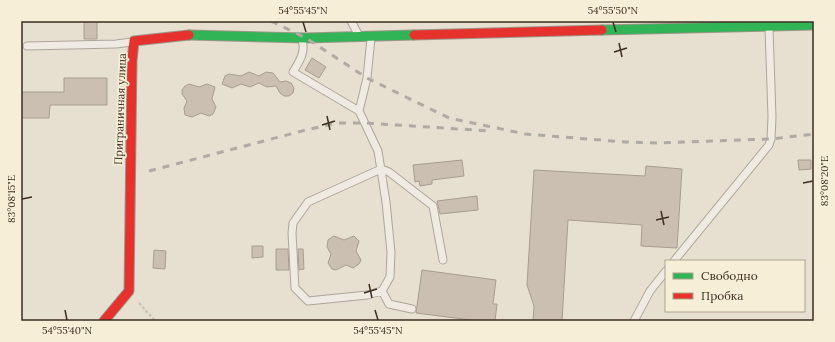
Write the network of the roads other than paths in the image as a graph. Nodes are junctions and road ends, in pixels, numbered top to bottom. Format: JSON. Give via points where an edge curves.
{"nodes":[{"id":1,"x":351,"y":21,"type":"edge"},
{"id":2,"x":814,"y":25,"type":"edge"},
{"id":3,"x":769,"y":26,"type":"junction"},
{"id":4,"x":359,"y":36,"type":"junction"},
{"id":5,"x":372,"y":36,"type":"junction"},
{"id":6,"x":301,"y":38,"type":"junction"},
{"id":7,"x":134,"y":42,"type":"junction"},
{"id":8,"x":27,"y":46,"type":"dead end"},
{"id":9,"x":359,"y":111,"type":"junction"},
{"id":10,"x":381,"y":169,"type":"junction"},
{"id":11,"x":443,"y":260,"type":"dead end"},
{"id":12,"x":675,"y":260,"type":"edge"},
{"id":13,"x":665,"y":272,"type":"edge"},
{"id":14,"x":382,"y":291,"type":"junction"},
{"id":15,"x":412,"y":309,"type":"dead end"},
{"id":16,"x":104,"y":321,"type":"edge"},
{"id":17,"x":634,"y":321,"type":"edge"}],
"edges":[{"from":1,"to":4,"type":"lane"},
{"from":2,"to":3,"type":"street","name":"Приграничная улица"},
{"from":3,"to":5,"type":"street","name":"Приграничная улица"},
{"from":3,"to":12,"type":"lane","via":[[772,116],[769,145]]},
{"from":4,"to":5,"type":"street","name":"Приграничная улица"},
{"from":4,"to":6,"type":"street","name":"Приграничная улица"},
{"from":5,"to":9,"type":"lane","via":[[367,78]]},
{"from":6,"to":7,"type":"street","name":"Приграничная улица","via":[[179,35]]},
{"from":6,"to":9,"type":"lane","via":[[304,47],[301,59],[293,72]]},
{"from":7,"to":8,"type":"lane"},
{"from":7,"to":16,"type":"street","name":"Приграничная улица","via":[[129,291]]},
{"from":9,"to":10,"type":"lane","via":[[378,151]]},
{"from":10,"to":11,"type":"lane","via":[[389,172],[433,206]]},
{"from":10,"to":14,"type":"lane","via":[[390,252],[390,277]]},
{"from":10,"to":14,"type":"lane","via":[[308,202],[294,223],[292,233],[295,288],[308,301]]},
{"from":13,"to":17,"type":"lane","via":[[650,291]]},
{"from":14,"to":15,"type":"lane","via":[[389,304]]}]}
